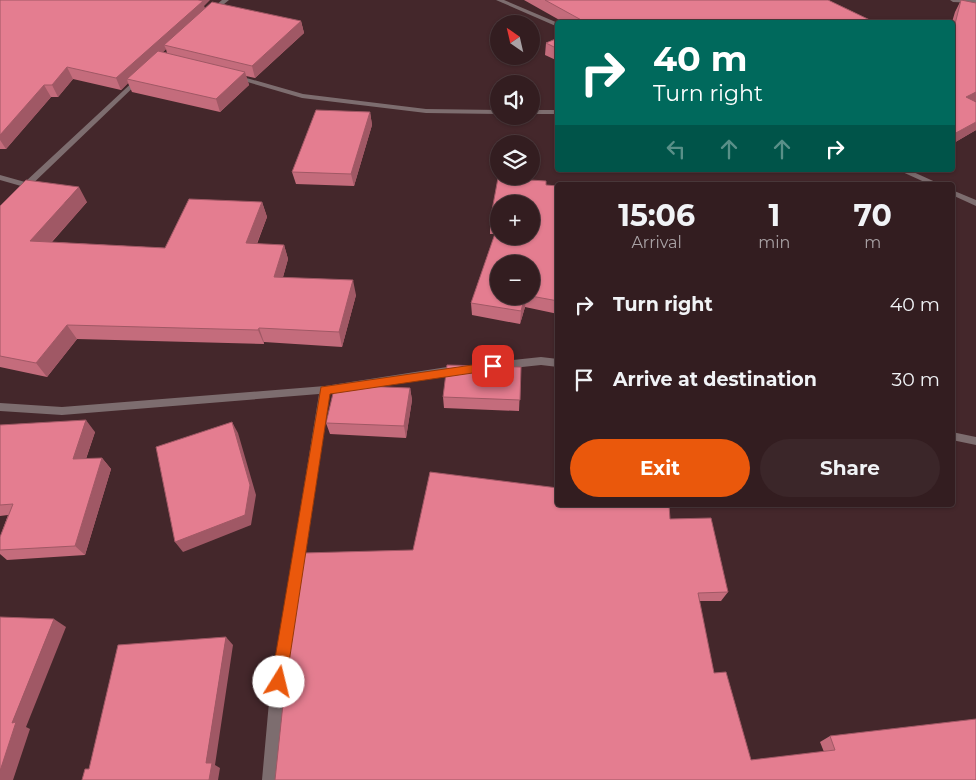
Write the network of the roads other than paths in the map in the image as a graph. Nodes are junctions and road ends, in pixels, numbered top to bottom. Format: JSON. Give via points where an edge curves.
{"nodes":[{"id":1,"x":226,"y":0,"type":"edge"},
{"id":2,"x":499,"y":0,"type":"edge"},
{"id":3,"x":953,"y":0,"type":"edge"},
{"id":4,"x":976,"y":1,"type":"edge"},
{"id":5,"x":204,"y":19,"type":"edge"},
{"id":6,"x":555,"y":24,"type":"edge"},
{"id":7,"x":145,"y":72,"type":"edge"},
{"id":8,"x":232,"y":76,"type":"edge"},
{"id":9,"x":490,"y":112,"type":"edge"},
{"id":10,"x":540,"y":112,"type":"edge"},
{"id":11,"x":555,"y":112,"type":"edge"},
{"id":12,"x":907,"y":172,"type":"edge"},
{"id":13,"x":0,"y":177,"type":"edge"},
{"id":14,"x":931,"y":182,"type":"edge"},
{"id":15,"x":26,"y":184,"type":"junction"},
{"id":16,"x":955,"y":193,"type":"edge"},
{"id":17,"x":13,"y":198,"type":"edge"},
{"id":18,"x":976,"y":203,"type":"edge"},
{"id":19,"x":555,"y":363,"type":"edge"},
{"id":20,"x":325,"y":390,"type":"junction"},
{"id":21,"x":0,"y":407,"type":"edge"},
{"id":22,"x":955,"y":437,"type":"edge"},
{"id":23,"x":976,"y":441,"type":"edge"},
{"id":24,"x":269,"y":780,"type":"edge"}],
"edges":[{"from":1,"to":5,"type":"street"},
{"from":2,"to":6,"type":"street"},
{"from":3,"to":4,"type":"street"},
{"from":7,"to":15,"type":"street"},
{"from":8,"to":9,"type":"street","via":[[302,96],[426,110]]},
{"from":10,"to":11,"type":"street"},
{"from":12,"to":14,"type":"street"},
{"from":13,"to":15,"type":"street"},
{"from":15,"to":17,"type":"street"},
{"from":16,"to":18,"type":"street"},
{"from":19,"to":20,"type":"street","via":[[541,361],[461,369]]},
{"from":20,"to":21,"type":"street","via":[[62,412]]},
{"from":20,"to":24,"type":"street","via":[[276,702]]},
{"from":22,"to":23,"type":"street"}]}
